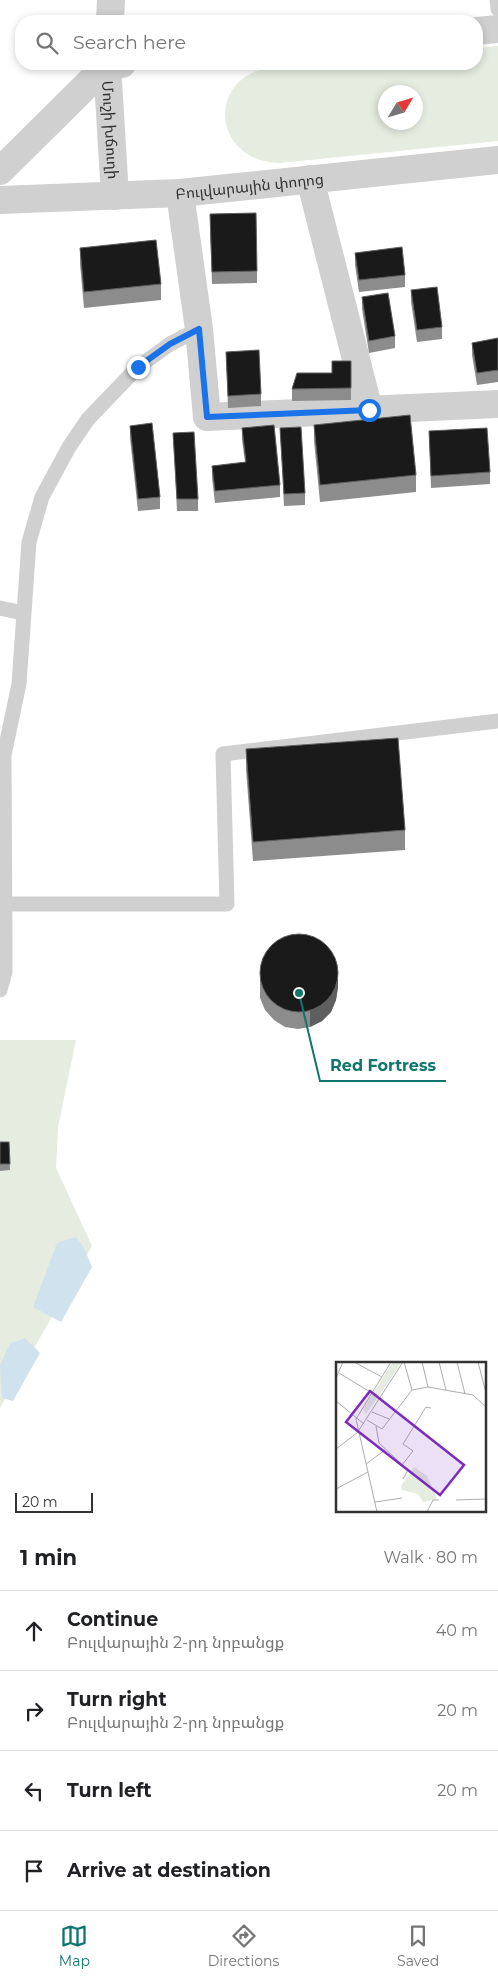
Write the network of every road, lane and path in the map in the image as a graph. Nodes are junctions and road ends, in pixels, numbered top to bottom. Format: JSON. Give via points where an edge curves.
{"nodes":[{"id":1,"x":111,"y":0,"type":"edge"},
{"id":2,"x":497,"y":0,"type":"edge"},
{"id":3,"x":498,"y":10,"type":"edge"},
{"id":4,"x":110,"y":15,"type":"edge"},
{"id":5,"x":498,"y":29,"type":"edge"},
{"id":6,"x":483,"y":30,"type":"edge"},
{"id":7,"x":106,"y":70,"type":"edge"},
{"id":8,"x":112,"y":70,"type":"edge"},
{"id":9,"x":498,"y":160,"type":"edge"},
{"id":10,"x":0,"y":172,"type":"edge"},
{"id":11,"x":310,"y":179,"type":"junction"},
{"id":12,"x":180,"y":193,"type":"junction"},
{"id":13,"x":115,"y":196,"type":"junction"},
{"id":14,"x":0,"y":200,"type":"edge"},
{"id":15,"x":199,"y":329,"type":"junction"},
{"id":16,"x":498,"y":404,"type":"edge"},
{"id":17,"x":369,"y":410,"type":"junction"},
{"id":18,"x":0,"y":608,"type":"edge"},
{"id":19,"x":23,"y":613,"type":"junction"},
{"id":20,"x":498,"y":721,"type":"edge"},
{"id":21,"x":6,"y":904,"type":"junction"},
{"id":22,"x":0,"y":990,"type":"edge"}],
"edges":[{"from":1,"to":4,"type":"street"},
{"from":2,"to":3,"type":"lane"},
{"from":5,"to":6,"type":"street"},
{"from":7,"to":10,"type":"street"},
{"from":8,"to":13,"type":"street","name":"Մուշի խճուղի"},
{"from":9,"to":11,"type":"street","name":"Բուլվարային փողոց"},
{"from":11,"to":12,"type":"street","name":"Բուլվարային փողոց"},
{"from":11,"to":17,"type":"street"},
{"from":12,"to":13,"type":"street","name":"Բուլվարային փողոց"},
{"from":12,"to":15,"type":"street"},
{"from":13,"to":14,"type":"street","name":"Բուլվարային փողոց"},
{"from":15,"to":17,"type":"street","via":[[207,417]]},
{"from":15,"to":19,"type":"lane","via":[[170,344],[138,367],[88,419],[69,447],[42,497],[32,533]]},
{"from":16,"to":17,"type":"street"},
{"from":18,"to":19,"type":"lane"},
{"from":19,"to":21,"type":"lane","via":[[19,684],[4,755]]},
{"from":20,"to":21,"type":"lane","via":[[223,754],[227,904]]},
{"from":21,"to":22,"type":"lane","via":[[5,972]]}]}
